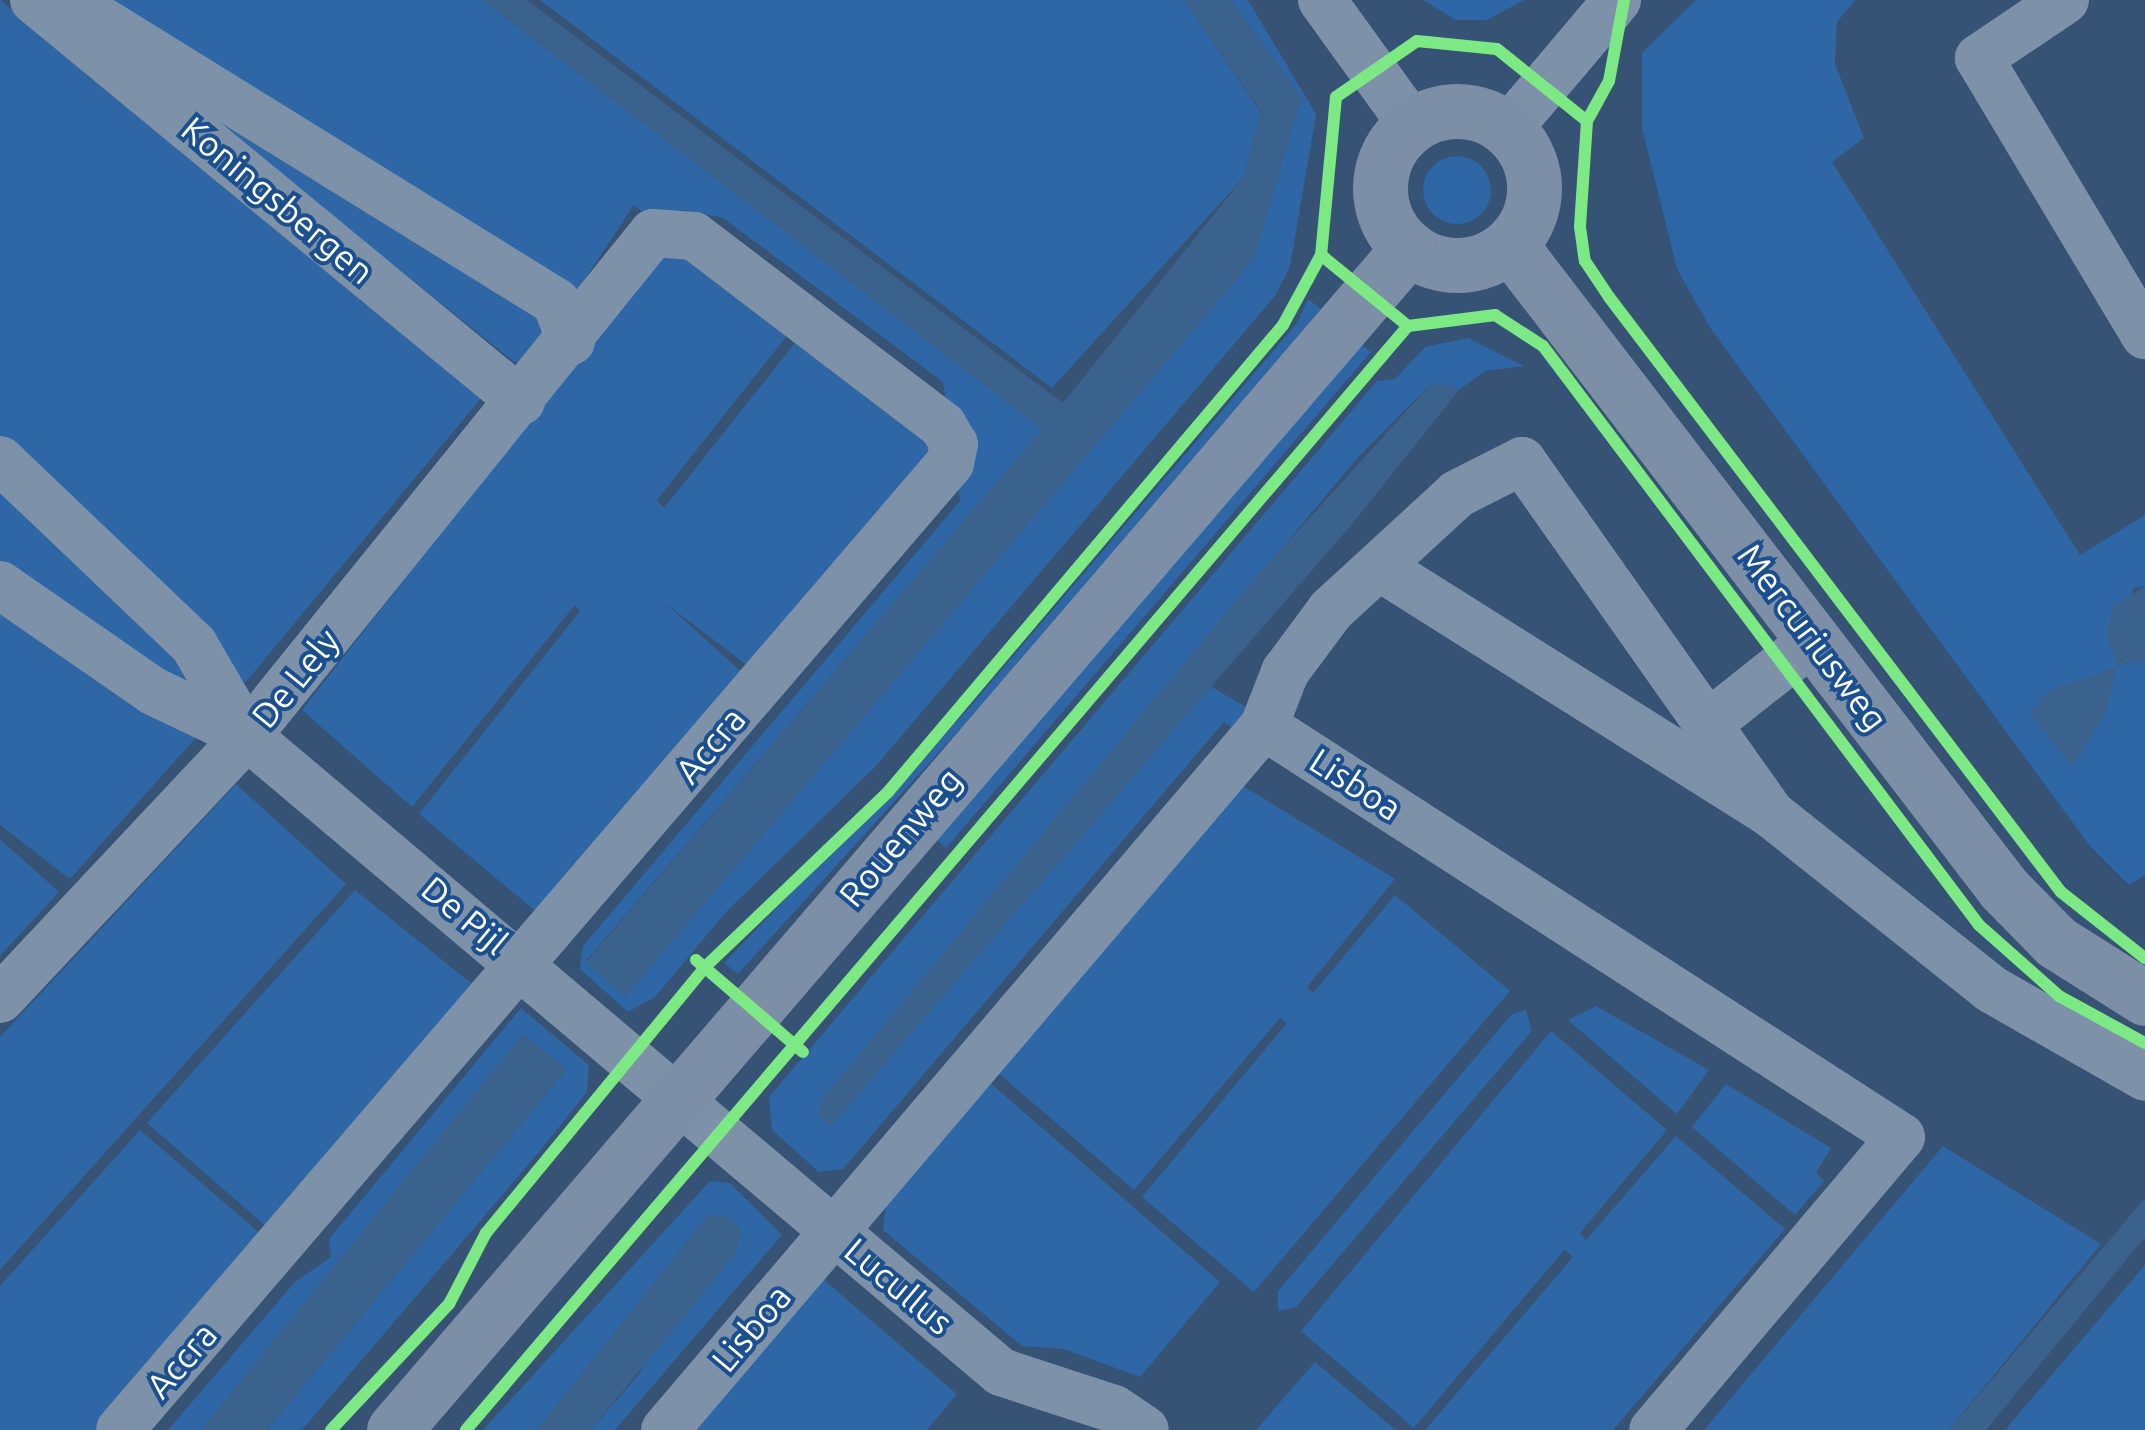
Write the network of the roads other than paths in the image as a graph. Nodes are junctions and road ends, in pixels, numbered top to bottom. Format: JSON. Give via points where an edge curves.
{"nodes":[{"id":1,"x":34,"y":0,"type":"edge"},
{"id":2,"x":64,"y":0,"type":"edge"},
{"id":3,"x":1322,"y":0,"type":"edge"},
{"id":4,"x":1617,"y":0,"type":"edge"},
{"id":5,"x":2065,"y":0,"type":"edge"},
{"id":6,"x":1412,"y":125,"type":"junction"},
{"id":7,"x":1508,"y":129,"type":"junction"},
{"id":8,"x":1510,"y":245,"type":"junction"},
{"id":9,"x":1409,"y":248,"type":"junction"},
{"id":10,"x":2145,"y":335,"type":"edge"},
{"id":11,"x":571,"y":341,"type":"junction"},
{"id":12,"x":521,"y":401,"type":"junction"},
{"id":13,"x":0,"y":460,"type":"edge"},
{"id":14,"x":1379,"y":568,"type":"junction"},
{"id":15,"x":0,"y":585,"type":"edge"},
{"id":16,"x":1814,"y":640,"type":"junction"},
{"id":17,"x":1264,"y":726,"type":"junction"},
{"id":18,"x":1694,"y":730,"type":"junction"},
{"id":19,"x":247,"y":736,"type":"junction"},
{"id":20,"x":523,"y":964,"type":"junction"},
{"id":21,"x":0,"y":998,"type":"edge"},
{"id":22,"x":2145,"y":998,"type":"edge"},
{"id":23,"x":2145,"y":1077,"type":"edge"},
{"id":24,"x":677,"y":1099,"type":"junction"},
{"id":25,"x":833,"y":1230,"type":"junction"},
{"id":26,"x":120,"y":1430,"type":"edge"},
{"id":27,"x":394,"y":1430,"type":"edge"},
{"id":28,"x":665,"y":1430,"type":"edge"},
{"id":29,"x":1145,"y":1430,"type":"edge"},
{"id":30,"x":1652,"y":1430,"type":"edge"}],
"edges":[{"from":1,"to":12,"type":"street","name":"Koningsbergen"},
{"from":2,"to":11,"type":"street","name":"Koningsbergen","via":[[556,302]]},
{"from":3,"to":6,"type":"street"},
{"from":4,"to":7,"type":"street"},
{"from":5,"to":10,"type":"street","via":[[1979,58]]},
{"from":6,"to":7,"type":"main road","via":[[1455,110]]},
{"from":6,"to":9,"type":"main road","via":[[1393,144],[1380,188],[1388,222]]},
{"from":7,"to":8,"type":"main road","via":[[1534,184],[1529,217]]},
{"from":8,"to":9,"type":"main road","via":[[1460,265]]},
{"from":8,"to":16,"type":"main road","name":"Mercuriusweg"},
{"from":9,"to":24,"type":"main road","name":"Rouenweg"},
{"from":11,"to":12,"type":"street","name":"De Lely"},
{"from":11,"to":20,"type":"street","name":"Accra","via":[[654,233],[674,228],[943,426],[954,444],[950,463]]},
{"from":12,"to":19,"type":"street","name":"De Lely"},
{"from":13,"to":19,"type":"street","name":"De Pijl","via":[[184,634],[222,680]]},
{"from":14,"to":17,"type":"street","via":[[1331,610],[1285,672]]},
{"from":14,"to":18,"type":"street"},
{"from":14,"to":18,"type":"street","via":[[1457,494],[1522,461]]},
{"from":15,"to":19,"type":"street","name":"De Pijl","via":[[154,692]]},
{"from":16,"to":18,"type":"street"},
{"from":16,"to":22,"type":"main road","name":"Mercuriusweg","via":[[2004,889],[2056,942]]},
{"from":17,"to":25,"type":"street","name":"Lisboa"},
{"from":17,"to":30,"type":"street","name":"Lisboa","via":[[1901,1137]]},
{"from":18,"to":23,"type":"street","via":[[1770,813],[1990,989]]},
{"from":19,"to":20,"type":"street","name":"De Pijl"},
{"from":19,"to":21,"type":"street","name":"De Lely"},
{"from":20,"to":24,"type":"street","name":"De Pijl"},
{"from":20,"to":26,"type":"street","name":"Accra"},
{"from":24,"to":25,"type":"street","name":"Lucullus"},
{"from":24,"to":27,"type":"main road","name":"Rouenweg"},
{"from":25,"to":28,"type":"street","name":"Lisboa"},
{"from":25,"to":29,"type":"street","name":"Lucullus","via":[[1001,1372],[1114,1409]]}]}
